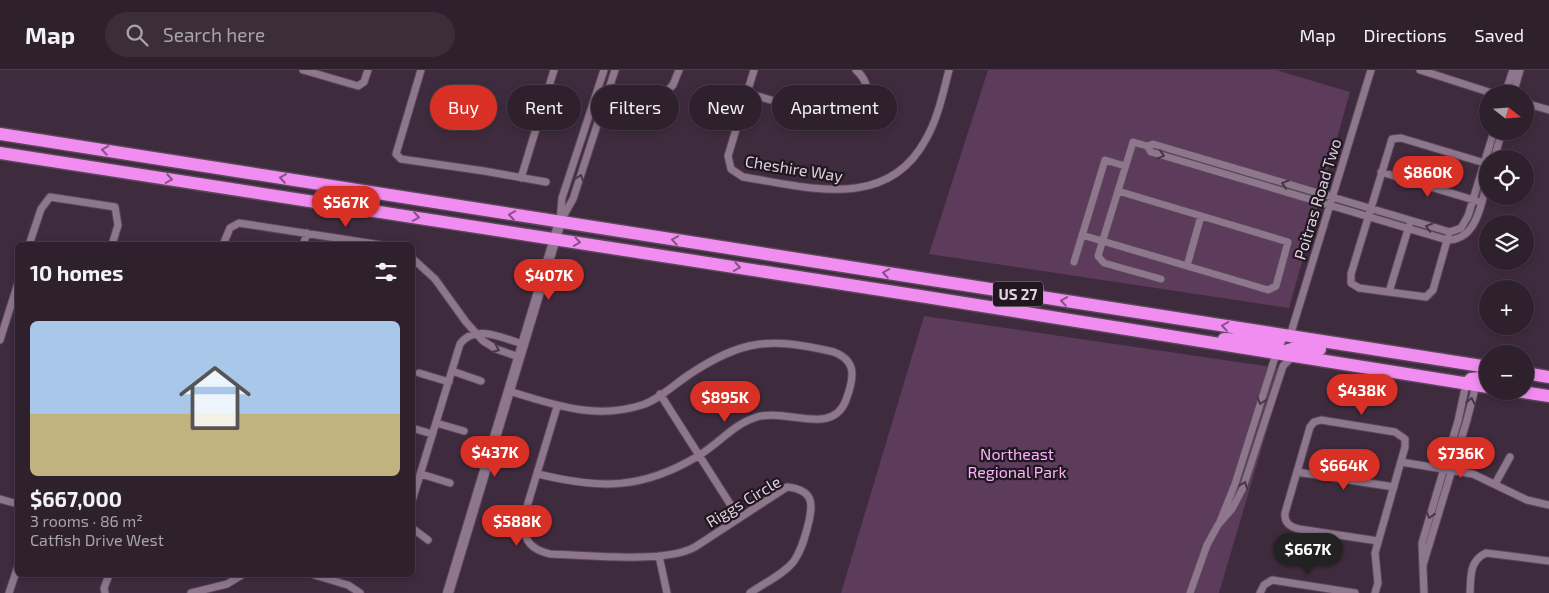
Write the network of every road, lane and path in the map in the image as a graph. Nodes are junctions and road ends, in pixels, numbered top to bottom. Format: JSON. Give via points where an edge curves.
{"nodes":[{"id":1,"x":304,"y":70,"type":"edge"},
{"id":2,"x":368,"y":70,"type":"edge"},
{"id":3,"x":421,"y":70,"type":"edge"},
{"id":4,"x":554,"y":70,"type":"edge"},
{"id":5,"x":604,"y":70,"type":"edge"},
{"id":6,"x":615,"y":70,"type":"edge"},
{"id":7,"x":679,"y":70,"type":"edge"},
{"id":8,"x":754,"y":70,"type":"edge"},
{"id":9,"x":856,"y":70,"type":"edge"},
{"id":10,"x":949,"y":70,"type":"edge"},
{"id":11,"x":1370,"y":70,"type":"edge"},
{"id":12,"x":1420,"y":70,"type":"edge"},
{"id":13,"x":1513,"y":70,"type":"edge"},
{"id":14,"x":1520,"y":70,"type":"edge"},
{"id":15,"x":674,"y":85,"type":"edge"},
{"id":16,"x":749,"y":85,"type":"edge"},
{"id":17,"x":1508,"y":85,"type":"edge"},
{"id":18,"x":1516,"y":85,"type":"edge"},
{"id":19,"x":1479,"y":89,"type":"edge"},
{"id":20,"x":762,"y":97,"type":"edge"},
{"id":21,"x":1534,"y":106,"type":"edge"},
{"id":22,"x":1549,"y":110,"type":"edge"},
{"id":23,"x":736,"y":130,"type":"edge"},
{"id":24,"x":0,"y":134,"type":"edge"},
{"id":25,"x":1147,"y":146,"type":"junction"},
{"id":26,"x":6,"y":154,"type":"edge"},
{"id":27,"x":1194,"y":156,"type":"junction"},
{"id":28,"x":1479,"y":161,"type":"edge"},
{"id":29,"x":180,"y":162,"type":"junction"},
{"id":30,"x":1192,"y":164,"type":"junction"},
{"id":31,"x":1125,"y":166,"type":"junction"},
{"id":32,"x":1381,"y":172,"type":"junction"},
{"id":33,"x":521,"y":178,"type":"junction"},
{"id":34,"x":546,"y":182,"type":"dead end"},
{"id":35,"x":1118,"y":191,"type":"junction"},
{"id":36,"x":1479,"y":193,"type":"edge"},
{"id":37,"x":1479,"y":197,"type":"edge"},
{"id":38,"x":1332,"y":198,"type":"junction"},
{"id":39,"x":1477,"y":201,"type":"junction"},
{"id":40,"x":1330,"y":206,"type":"junction"},
{"id":41,"x":1370,"y":210,"type":"junction"},
{"id":42,"x":1201,"y":216,"type":"junction"},
{"id":43,"x":1368,"y":217,"type":"junction"},
{"id":44,"x":560,"y":222,"type":"junction"},
{"id":45,"x":1409,"y":225,"type":"junction"},
{"id":46,"x":1450,"y":232,"type":"junction"},
{"id":47,"x":307,"y":233,"type":"junction"},
{"id":48,"x":1082,"y":235,"type":"junction"},
{"id":49,"x":556,"y":238,"type":"junction"},
{"id":50,"x":1448,"y":240,"type":"junction"},
{"id":51,"x":1103,"y":241,"type":"junction"},
{"id":52,"x":31,"y":242,"type":"edge"},
{"id":53,"x":113,"y":242,"type":"edge"},
{"id":54,"x":224,"y":242,"type":"edge"},
{"id":55,"x":304,"y":242,"type":"edge"},
{"id":56,"x":362,"y":242,"type":"edge"},
{"id":57,"x":415,"y":261,"type":"edge"},
{"id":58,"x":1074,"y":262,"type":"dead end"},
{"id":59,"x":1187,"y":266,"type":"junction"},
{"id":60,"x":1161,"y":279,"type":"dead end"},
{"id":61,"x":15,"y":292,"type":"edge"},
{"id":62,"x":1389,"y":292,"type":"junction"},
{"id":63,"x":906,"y":294,"type":"junction"},
{"id":64,"x":1025,"y":295,"type":"junction"},
{"id":65,"x":476,"y":333,"type":"junction"},
{"id":66,"x":1145,"y":333,"type":"junction"},
{"id":67,"x":1290,"y":336,"type":"junction"},
{"id":68,"x":0,"y":340,"type":"edge"},
{"id":69,"x":523,"y":344,"type":"junction"},
{"id":70,"x":1276,"y":354,"type":"junction"},
{"id":71,"x":519,"y":357,"type":"junction"},
{"id":72,"x":1292,"y":357,"type":"junction"},
{"id":73,"x":1422,"y":357,"type":"junction"},
{"id":74,"x":1479,"y":366,"type":"edge"},
{"id":75,"x":419,"y":372,"type":"dead end"},
{"id":76,"x":452,"y":372,"type":"junction"},
{"id":77,"x":1534,"y":374,"type":"edge"},
{"id":78,"x":1549,"y":377,"type":"edge"},
{"id":79,"x":1479,"y":378,"type":"edge"},
{"id":80,"x":1534,"y":379,"type":"edge"},
{"id":81,"x":481,"y":381,"type":"dead end"},
{"id":82,"x":1549,"y":381,"type":"edge"},
{"id":83,"x":448,"y":382,"type":"junction"},
{"id":84,"x":1477,"y":385,"type":"edge"},
{"id":85,"x":509,"y":391,"type":"junction"},
{"id":86,"x":660,"y":394,"type":"junction"},
{"id":87,"x":1534,"y":394,"type":"edge"},
{"id":88,"x":1549,"y":396,"type":"edge"},
{"id":89,"x":557,"y":407,"type":"junction"},
{"id":90,"x":436,"y":423,"type":"junction"},
{"id":91,"x":415,"y":429,"type":"edge"},
{"id":92,"x":464,"y":431,"type":"dead end"},
{"id":93,"x":432,"y":434,"type":"junction"},
{"id":94,"x":699,"y":456,"type":"junction"},
{"id":95,"x":1510,"y":456,"type":"dead end"},
{"id":96,"x":1401,"y":462,"type":"junction"},
{"id":97,"x":1444,"y":469,"type":"junction"},
{"id":98,"x":1453,"y":469,"type":"junction"},
{"id":99,"x":1297,"y":472,"type":"junction"},
{"id":100,"x":421,"y":474,"type":"junction"},
{"id":101,"x":538,"y":474,"type":"junction"},
{"id":102,"x":450,"y":483,"type":"dead end"},
{"id":103,"x":1495,"y":484,"type":"junction"},
{"id":104,"x":415,"y":487,"type":"edge"},
{"id":105,"x":1394,"y":488,"type":"junction"},
{"id":106,"x":0,"y":499,"type":"edge"},
{"id":107,"x":15,"y":503,"type":"edge"},
{"id":108,"x":1549,"y":505,"type":"edge"},
{"id":109,"x":739,"y":518,"type":"junction"},
{"id":110,"x":1218,"y":526,"type":"junction"},
{"id":111,"x":415,"y":530,"type":"edge"},
{"id":112,"x":428,"y":540,"type":"dead end"},
{"id":113,"x":1378,"y":541,"type":"junction"},
{"id":114,"x":659,"y":556,"type":"junction"},
{"id":115,"x":1549,"y":561,"type":"edge"},
{"id":116,"x":1423,"y":565,"type":"junction"},
{"id":117,"x":15,"y":575,"type":"edge"},
{"id":118,"x":107,"y":577,"type":"edge"},
{"id":119,"x":239,"y":577,"type":"edge"},
{"id":120,"x":321,"y":577,"type":"edge"},
{"id":121,"x":1319,"y":590,"type":"edge"},
{"id":122,"x":9,"y":593,"type":"edge"},
{"id":123,"x":105,"y":593,"type":"edge"},
{"id":124,"x":191,"y":593,"type":"edge"},
{"id":125,"x":360,"y":593,"type":"edge"},
{"id":126,"x":448,"y":593,"type":"edge"},
{"id":127,"x":667,"y":593,"type":"edge"},
{"id":128,"x":750,"y":593,"type":"edge"},
{"id":129,"x":1190,"y":593,"type":"edge"},
{"id":130,"x":1260,"y":593,"type":"edge"},
{"id":131,"x":1355,"y":593,"type":"edge"},
{"id":132,"x":1375,"y":593,"type":"edge"},
{"id":133,"x":1424,"y":593,"type":"edge"},
{"id":134,"x":1470,"y":593,"type":"edge"}],
"edges":[{"from":1,"to":2,"type":"street","via":[[358,86],[364,82]]},
{"from":3,"to":33,"type":"street","via":[[396,154],[401,159]]},
{"from":4,"to":33,"type":"street"},
{"from":5,"to":44,"type":"street","via":[[562,198]]},
{"from":44,"to":6,"type":"street","one_way":true,"via":[[573,199]]},
{"from":7,"to":15,"type":"street"},
{"from":8,"to":16,"type":"street","name":"Cheshire Way"},
{"from":9,"to":20,"type":"street","via":[[866,84],[866,96],[857,113],[845,118],[832,118]]},
{"from":10,"to":23,"type":"street","name":"Cheshire Way","via":[[933,125],[920,149],[901,170],[884,180],[850,190],[817,188],[735,173],[729,165],[728,156]]},
{"from":11,"to":38,"type":"street","name":"Poitras Road Two"},
{"from":12,"to":19,"type":"street"},
{"from":13,"to":17,"type":"street"},
{"from":14,"to":18,"type":"street"},
{"from":21,"to":22,"type":"street"},
{"from":29,"to":24,"type":"highway","number":"US 27","one_way":true},
{"from":25,"to":27,"type":"street","via":[[1153,144]]},
{"from":25,"to":30,"type":"street","one_way":true,"via":[[1151,152]]},
{"from":25,"to":31,"type":"street","via":[[1133,142]]},
{"from":26,"to":29,"type":"highway","via":[[50,155],[128,166],[171,168]]},
{"from":26,"to":49,"type":"highway","number":"US 27","one_way":true},
{"from":27,"to":30,"type":"street"},
{"from":38,"to":27,"type":"street","one_way":true},
{"from":28,"to":32,"type":"street","via":[[1396,137],[1390,143]]},
{"from":44,"to":29,"type":"highway","number":"US 27","one_way":true},
{"from":30,"to":40,"type":"street"},
{"from":31,"to":35,"type":"street"},
{"from":31,"to":48,"type":"street","via":[[1105,160]]},
{"from":32,"to":39,"type":"street"},
{"from":32,"to":41,"type":"street"},
{"from":33,"to":34,"type":"street"},
{"from":35,"to":42,"type":"street"},
{"from":35,"to":51,"type":"street"},
{"from":36,"to":39,"type":"street"},
{"from":37,"to":39,"type":"street"},
{"from":38,"to":40,"type":"street","name":"Poitras Road Two"},
{"from":38,"to":41,"type":"street"},
{"from":39,"to":46,"type":"street","via":[[1463,225]]},
{"from":39,"to":50,"type":"street","via":[[1474,222],[1469,231],[1460,238]]},
{"from":40,"to":43,"type":"street"},
{"from":40,"to":67,"type":"street","name":"Poitras Road Two"},
{"from":41,"to":43,"type":"street"},
{"from":41,"to":45,"type":"street"},
{"from":42,"to":59,"type":"street"},
{"from":42,"to":59,"type":"street","via":[[1288,242],[1276,286],[1268,290]]},
{"from":43,"to":45,"type":"street"},
{"from":43,"to":62,"type":"street","via":[[1351,283],[1359,288]]},
{"from":44,"to":49,"type":"street"},
{"from":64,"to":44,"type":"highway","number":"US 27","one_way":true},
{"from":46,"to":45,"type":"street","one_way":true},
{"from":45,"to":50,"type":"street"},
{"from":45,"to":62,"type":"street"},
{"from":46,"to":50,"type":"street"},
{"from":47,"to":54,"type":"street","via":[[239,223],[230,228]]},
{"from":47,"to":55,"type":"street"},
{"from":47,"to":56,"type":"street"},
{"from":48,"to":51,"type":"street"},
{"from":48,"to":58,"type":"street"},
{"from":49,"to":63,"type":"highway","number":"US 27","one_way":true},
{"from":49,"to":69,"type":"street"},
{"from":50,"to":62,"type":"street","via":[[1429,296]]},
{"from":51,"to":59,"type":"street"},
{"from":51,"to":60,"type":"street","via":[[1098,256],[1104,263]]},
{"from":52,"to":53,"type":"street","via":[[41,209],[50,197],[116,207],[118,225]]},
{"from":57,"to":65,"type":"street","via":[[431,274]]},
{"from":61,"to":68,"type":"street"},
{"from":63,"to":64,"type":"highway","via":[[910,288],[920,287]]},
{"from":63,"to":66,"type":"highway","number":"US 27"},
{"from":67,"to":64,"type":"highway","number":"US 27","one_way":true},
{"from":65,"to":69,"type":"street"},
{"from":65,"to":71,"type":"street","one_way":true,"via":[[491,347]]},
{"from":65,"to":76,"type":"street","via":[[460,344]]},
{"from":66,"to":67,"type":"highway","via":[[1159,329],[1224,339],[1270,341]]},
{"from":66,"to":70,"type":"highway","number":"US 27"},
{"from":67,"to":73,"type":"highway","number":"US 27"},
{"from":69,"to":71,"type":"street"},
{"from":70,"to":72,"type":"highway","number":"US 27"},
{"from":70,"to":73,"type":"highway","via":[[1307,347],[1405,359]]},
{"from":70,"to":110,"type":"street","one_way":true,"via":[[1235,484]]},
{"from":71,"to":85,"type":"street"},
{"from":72,"to":84,"type":"highway","number":"US 27"},
{"from":110,"to":72,"type":"street","one_way":true,"via":[[1243,488],[1283,366]]},
{"from":73,"to":74,"type":"highway","number":"US 27"},
{"from":75,"to":83,"type":"street"},
{"from":76,"to":81,"type":"street"},
{"from":76,"to":83,"type":"street"},
{"from":77,"to":78,"type":"highway"},
{"from":79,"to":84,"type":"highway","via":[[1471,379]]},
{"from":80,"to":82,"type":"highway"},
{"from":83,"to":90,"type":"street"},
{"from":84,"to":97,"type":"street","via":[[1460,415]]},
{"from":98,"to":84,"type":"street","one_way":true},
{"from":85,"to":89,"type":"street"},
{"from":85,"to":126,"type":"street"},
{"from":86,"to":89,"type":"street","via":[[644,404],[616,410],[586,411]]},
{"from":86,"to":94,"type":"street"},
{"from":86,"to":94,"type":"street","via":[[735,349],[763,343],[834,352],[848,361],[852,377],[847,398],[834,417],[822,420],[777,414],[757,416]]},
{"from":87,"to":88,"type":"highway"},
{"from":89,"to":101,"type":"street","name":"Riggs Circle"},
{"from":90,"to":92,"type":"street"},
{"from":90,"to":93,"type":"street"},
{"from":91,"to":93,"type":"street"},
{"from":93,"to":100,"type":"street"},
{"from":94,"to":101,"type":"street","via":[[660,475],[620,484],[576,483]]},
{"from":94,"to":109,"type":"street"},
{"from":95,"to":103,"type":"street"},
{"from":96,"to":97,"type":"street"},
{"from":96,"to":99,"type":"street","via":[[1406,445],[1404,437],[1395,432],[1321,420],[1310,427]]},
{"from":96,"to":105,"type":"street"},
{"from":97,"to":98,"type":"street"},
{"from":97,"to":116,"type":"street","one_way":true,"via":[[1422,542]]},
{"from":98,"to":103,"type":"street"},
{"from":98,"to":116,"type":"street"},
{"from":99,"to":105,"type":"street"},
{"from":99,"to":113,"type":"street","via":[[1285,513],[1288,524]]},
{"from":100,"to":102,"type":"street"},
{"from":100,"to":104,"type":"street"},
{"from":101,"to":114,"type":"street","name":"Riggs Circle","via":[[522,523],[525,539],[537,551]]},
{"from":103,"to":108,"type":"street","via":[[1530,501]]},
{"from":105,"to":113,"type":"street"},
{"from":106,"to":107,"type":"street"},
{"from":109,"to":114,"type":"street","name":"Riggs Circle","via":[[689,550]]},
{"from":109,"to":128,"type":"street","name":"Riggs Circle","via":[[787,488],[800,488],[809,496],[812,509],[804,544],[794,560],[785,570]]},
{"from":110,"to":129,"type":"street","via":[[1204,551]]},
{"from":111,"to":112,"type":"street"},
{"from":113,"to":132,"type":"street","via":[[1374,557],[1378,579]]},
{"from":114,"to":127,"type":"street"},
{"from":115,"to":134,"type":"street","via":[[1494,552],[1479,556],[1471,568]]},
{"from":116,"to":133,"type":"street"},
{"from":117,"to":122,"type":"street"},
{"from":118,"to":123,"type":"street"},
{"from":119,"to":124,"type":"street","via":[[227,584]]},
{"from":120,"to":125,"type":"street","via":[[348,585]]},
{"from":121,"to":130,"type":"street","via":[[1275,580],[1266,582]]},
{"from":121,"to":131,"type":"street"}]}
